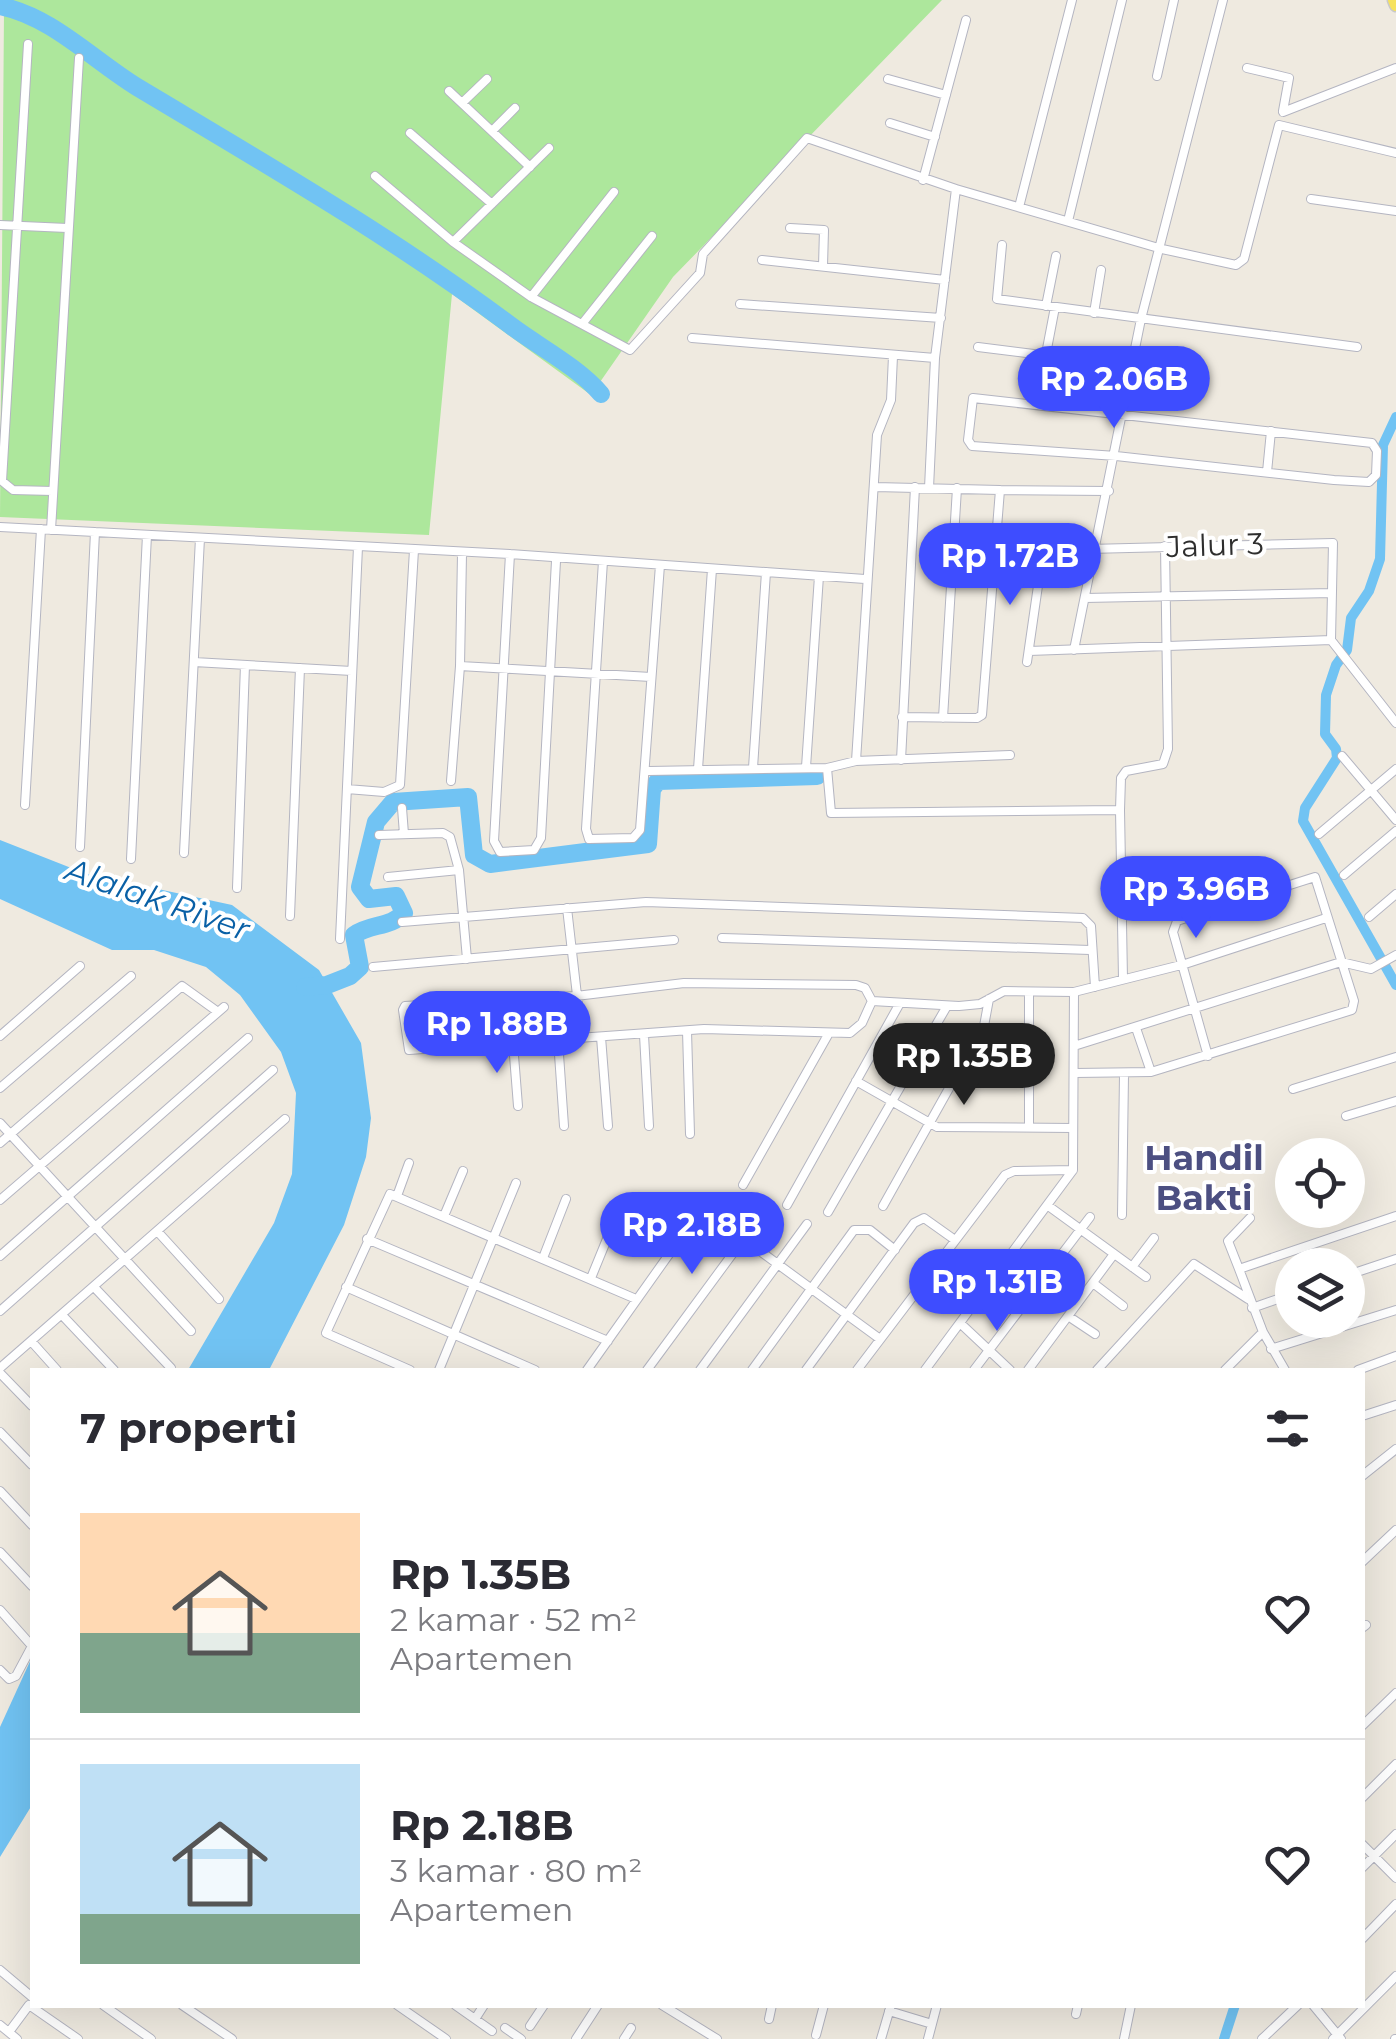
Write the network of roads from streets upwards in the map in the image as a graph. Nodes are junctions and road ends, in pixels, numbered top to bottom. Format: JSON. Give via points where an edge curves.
{"nodes":[{"id":1,"x":1072,"y":0,"type":"edge"},
{"id":2,"x":1122,"y":0,"type":"edge"},
{"id":3,"x":1174,"y":0,"type":"edge"},
{"id":4,"x":1223,"y":0,"type":"edge"},
{"id":5,"x":966,"y":20,"type":"dead end"},
{"id":6,"x":28,"y":44,"type":"dead end"},
{"id":7,"x":78,"y":58,"type":"dead end"},
{"id":8,"x":1247,"y":68,"type":"dead end"},
{"id":9,"x":1396,"y":68,"type":"edge"},
{"id":10,"x":1157,"y":76,"type":"dead end"},
{"id":11,"x":487,"y":79,"type":"dead end"},
{"id":12,"x":888,"y":79,"type":"dead end"},
{"id":13,"x":449,"y":91,"type":"dead end"},
{"id":14,"x":946,"y":94,"type":"junction"},
{"id":15,"x":462,"y":103,"type":"junction"},
{"id":16,"x":515,"y":108,"type":"dead end"},
{"id":17,"x":1283,"y":112,"type":"junction"},
{"id":18,"x":890,"y":122,"type":"dead end"},
{"id":19,"x":1279,"y":125,"type":"junction"},
{"id":20,"x":492,"y":130,"type":"junction"},
{"id":21,"x":410,"y":133,"type":"dead end"},
{"id":22,"x":935,"y":137,"type":"junction"},
{"id":23,"x":549,"y":148,"type":"dead end"},
{"id":24,"x":1396,"y":154,"type":"edge"},
{"id":25,"x":530,"y":167,"type":"junction"},
{"id":26,"x":375,"y":176,"type":"dead end"},
{"id":27,"x":923,"y":180,"type":"junction"},
{"id":28,"x":956,"y":189,"type":"junction"},
{"id":29,"x":614,"y":192,"type":"dead end"},
{"id":30,"x":1311,"y":199,"type":"dead end"},
{"id":31,"x":492,"y":204,"type":"junction"},
{"id":32,"x":1019,"y":207,"type":"junction"},
{"id":33,"x":1396,"y":211,"type":"edge"},
{"id":34,"x":1068,"y":221,"type":"junction"},
{"id":35,"x":0,"y":226,"type":"edge"},
{"id":36,"x":16,"y":226,"type":"junction"},
{"id":37,"x":68,"y":228,"type":"junction"},
{"id":38,"x":790,"y":228,"type":"dead end"},
{"id":39,"x":652,"y":236,"type":"dead end"},
{"id":40,"x":453,"y":242,"type":"junction"},
{"id":41,"x":1002,"y":245,"type":"dead end"},
{"id":42,"x":1162,"y":249,"type":"junction"},
{"id":43,"x":1056,"y":256,"type":"dead end"},
{"id":44,"x":762,"y":260,"type":"dead end"},
{"id":45,"x":823,"y":266,"type":"junction"},
{"id":46,"x":1101,"y":270,"type":"dead end"},
{"id":47,"x":945,"y":280,"type":"junction"},
{"id":48,"x":531,"y":297,"type":"junction"},
{"id":49,"x":740,"y":304,"type":"dead end"},
{"id":50,"x":1050,"y":306,"type":"junction"},
{"id":51,"x":1094,"y":313,"type":"junction"},
{"id":52,"x":941,"y":318,"type":"junction"},
{"id":53,"x":1141,"y":319,"type":"junction"},
{"id":54,"x":582,"y":324,"type":"junction"},
{"id":55,"x":692,"y":338,"type":"dead end"},
{"id":56,"x":1357,"y":346,"type":"dead end"},
{"id":57,"x":978,"y":347,"type":"dead end"},
{"id":58,"x":1046,"y":354,"type":"junction"},
{"id":59,"x":893,"y":356,"type":"junction"},
{"id":60,"x":935,"y":358,"type":"junction"},
{"id":61,"x":1106,"y":363,"type":"dead end"},
{"id":62,"x":1124,"y":413,"type":"junction"},
{"id":63,"x":1271,"y":430,"type":"junction"},
{"id":64,"x":1116,"y":456,"type":"junction"},
{"id":65,"x":1267,"y":472,"type":"junction"},
{"id":66,"x":875,"y":487,"type":"junction"},
{"id":67,"x":915,"y":487,"type":"junction"},
{"id":68,"x":929,"y":488,"type":"junction"},
{"id":69,"x":956,"y":488,"type":"junction"},
{"id":70,"x":1000,"y":490,"type":"junction"},
{"id":71,"x":53,"y":491,"type":"junction"},
{"id":72,"x":1109,"y":491,"type":"junction"},
{"id":73,"x":0,"y":527,"type":"edge"},
{"id":74,"x":46,"y":529,"type":"junction"},
{"id":75,"x":94,"y":532,"type":"junction"},
{"id":76,"x":147,"y":535,"type":"junction"},
{"id":77,"x":200,"y":538,"type":"junction"},
{"id":78,"x":1164,"y":546,"type":"junction"},
{"id":79,"x":358,"y":547,"type":"junction"},
{"id":80,"x":414,"y":550,"type":"junction"},
{"id":81,"x":1097,"y":550,"type":"junction"},
{"id":82,"x":462,"y":554,"type":"junction"},
{"id":83,"x":510,"y":554,"type":"junction"},
{"id":84,"x":556,"y":560,"type":"junction"},
{"id":85,"x":603,"y":561,"type":"junction"},
{"id":86,"x":660,"y":565,"type":"junction"},
{"id":87,"x":712,"y":569,"type":"junction"},
{"id":88,"x":766,"y":572,"type":"junction"},
{"id":89,"x":819,"y":576,"type":"junction"},
{"id":90,"x":866,"y":579,"type":"junction"},
{"id":91,"x":1332,"y":592,"type":"junction"},
{"id":92,"x":1164,"y":595,"type":"junction"},
{"id":93,"x":1085,"y":598,"type":"junction"},
{"id":94,"x":1331,"y":640,"type":"junction"},
{"id":95,"x":1167,"y":647,"type":"junction"},
{"id":96,"x":1074,"y":650,"type":"junction"},
{"id":97,"x":1028,"y":651,"type":"junction"},
{"id":98,"x":194,"y":662,"type":"junction"},
{"id":99,"x":1027,"y":662,"type":"dead end"},
{"id":100,"x":244,"y":665,"type":"junction"},
{"id":101,"x":460,"y":666,"type":"junction"},
{"id":102,"x":300,"y":668,"type":"junction"},
{"id":103,"x":503,"y":670,"type":"junction"},
{"id":104,"x":352,"y":671,"type":"junction"},
{"id":105,"x":551,"y":672,"type":"junction"},
{"id":106,"x":598,"y":674,"type":"junction"},
{"id":107,"x":651,"y":677,"type":"junction"},
{"id":108,"x":902,"y":717,"type":"junction"},
{"id":109,"x":943,"y":718,"type":"junction"},
{"id":110,"x":1396,"y":723,"type":"edge"},
{"id":111,"x":1010,"y":755,"type":"dead end"},
{"id":112,"x":1342,"y":756,"type":"dead end"},
{"id":113,"x":902,"y":760,"type":"junction"},
{"id":114,"x":856,"y":761,"type":"junction"},
{"id":115,"x":806,"y":767,"type":"junction"},
{"id":116,"x":754,"y":768,"type":"junction"},
{"id":117,"x":827,"y":768,"type":"junction"},
{"id":118,"x":698,"y":769,"type":"junction"},
{"id":119,"x":1396,"y":769,"type":"edge"},
{"id":120,"x":648,"y":771,"type":"junction"},
{"id":121,"x":451,"y":781,"type":"dead end"},
{"id":122,"x":347,"y":789,"type":"junction"},
{"id":123,"x":1371,"y":791,"type":"junction"},
{"id":124,"x":25,"y":805,"type":"dead end"},
{"id":125,"x":402,"y":808,"type":"dead end"},
{"id":126,"x":1120,"y":810,"type":"junction"},
{"id":127,"x":1396,"y":820,"type":"edge"},
{"id":128,"x":1396,"y":831,"type":"edge"},
{"id":129,"x":404,"y":834,"type":"junction"},
{"id":130,"x":1319,"y":834,"type":"dead end"},
{"id":131,"x":379,"y":836,"type":"dead end"},
{"id":132,"x":80,"y":847,"type":"dead end"},
{"id":133,"x":184,"y":853,"type":"dead end"},
{"id":134,"x":131,"y":859,"type":"dead end"},
{"id":135,"x":459,"y":870,"type":"junction"},
{"id":136,"x":1344,"y":876,"type":"dead end"},
{"id":137,"x":388,"y":877,"type":"dead end"},
{"id":138,"x":237,"y":888,"type":"dead end"},
{"id":139,"x":1396,"y":894,"type":"edge"},
{"id":140,"x":567,"y":908,"type":"junction"},
{"id":141,"x":466,"y":915,"type":"junction"},
{"id":142,"x":290,"y":916,"type":"dead end"},
{"id":143,"x":1369,"y":917,"type":"dead end"},
{"id":144,"x":1326,"y":918,"type":"junction"},
{"id":145,"x":402,"y":922,"type":"dead end"},
{"id":146,"x":722,"y":938,"type":"dead end"},
{"id":147,"x":340,"y":940,"type":"dead end"},
{"id":148,"x":674,"y":940,"type":"dead end"},
{"id":149,"x":570,"y":950,"type":"junction"},
{"id":150,"x":1090,"y":950,"type":"junction"},
{"id":151,"x":1392,"y":958,"type":"edge"},
{"id":152,"x":467,"y":959,"type":"junction"},
{"id":153,"x":1341,"y":962,"type":"junction"},
{"id":154,"x":1185,"y":964,"type":"junction"},
{"id":155,"x":80,"y":966,"type":"dead end"},
{"id":156,"x":373,"y":967,"type":"dead end"},
{"id":157,"x":131,"y":976,"type":"dead end"},
{"id":158,"x":1123,"y":979,"type":"junction"},
{"id":159,"x":1095,"y":987,"type":"junction"},
{"id":160,"x":1030,"y":992,"type":"junction"},
{"id":161,"x":1074,"y":992,"type":"junction"},
{"id":162,"x":576,"y":996,"type":"junction"},
{"id":163,"x":989,"y":999,"type":"junction"},
{"id":164,"x":872,"y":1000,"type":"junction"},
{"id":165,"x":900,"y":1002,"type":"junction"},
{"id":166,"x":948,"y":1006,"type":"junction"},
{"id":167,"x":1196,"y":1008,"type":"junction"},
{"id":168,"x":1136,"y":1028,"type":"junction"},
{"id":169,"x":687,"y":1031,"type":"junction"},
{"id":170,"x":829,"y":1034,"type":"junction"},
{"id":171,"x":0,"y":1036,"type":"edge"},
{"id":172,"x":644,"y":1036,"type":"junction"},
{"id":173,"x":602,"y":1037,"type":"junction"},
{"id":174,"x":248,"y":1038,"type":"dead end"},
{"id":175,"x":582,"y":1039,"type":"junction"},
{"id":176,"x":558,"y":1040,"type":"junction"},
{"id":177,"x":513,"y":1043,"type":"junction"},
{"id":178,"x":1074,"y":1046,"type":"junction"},
{"id":179,"x":1208,"y":1056,"type":"junction"},
{"id":180,"x":1396,"y":1057,"type":"edge"},
{"id":181,"x":273,"y":1070,"type":"dead end"},
{"id":182,"x":1150,"y":1072,"type":"junction"},
{"id":183,"x":1075,"y":1073,"type":"junction"},
{"id":184,"x":1124,"y":1075,"type":"junction"},
{"id":185,"x":856,"y":1081,"type":"junction"},
{"id":186,"x":0,"y":1088,"type":"edge"},
{"id":187,"x":1293,"y":1089,"type":"dead end"},
{"id":188,"x":1396,"y":1100,"type":"edge"},
{"id":189,"x":893,"y":1103,"type":"junction"},
{"id":190,"x":518,"y":1106,"type":"dead end"},
{"id":191,"x":1346,"y":1116,"type":"dead end"},
{"id":192,"x":285,"y":1119,"type":"dead end"},
{"id":193,"x":0,"y":1123,"type":"edge"},
{"id":194,"x":930,"y":1125,"type":"junction"},
{"id":195,"x":564,"y":1126,"type":"dead end"},
{"id":196,"x":608,"y":1126,"type":"dead end"},
{"id":197,"x":649,"y":1126,"type":"dead end"},
{"id":198,"x":1028,"y":1128,"type":"junction"},
{"id":199,"x":1073,"y":1128,"type":"junction"},
{"id":200,"x":10,"y":1134,"type":"junction"},
{"id":201,"x":690,"y":1134,"type":"dead end"},
{"id":202,"x":0,"y":1143,"type":"edge"},
{"id":203,"x":409,"y":1163,"type":"dead end"},
{"id":204,"x":38,"y":1165,"type":"junction"},
{"id":205,"x":1073,"y":1170,"type":"junction"},
{"id":206,"x":463,"y":1171,"type":"dead end"},
{"id":207,"x":0,"y":1181,"type":"edge"},
{"id":208,"x":516,"y":1184,"type":"dead end"},
{"id":209,"x":744,"y":1185,"type":"dead end"},
{"id":210,"x":12,"y":1189,"type":"junction"},
{"id":211,"x":397,"y":1196,"type":"junction"},
{"id":212,"x":65,"y":1197,"type":"junction"},
{"id":213,"x":566,"y":1199,"type":"dead end"},
{"id":214,"x":0,"y":1200,"type":"edge"},
{"id":215,"x":787,"y":1205,"type":"dead end"},
{"id":216,"x":1047,"y":1205,"type":"junction"},
{"id":217,"x":884,"y":1206,"type":"dead end"},
{"id":218,"x":767,"y":1207,"type":"dead end"},
{"id":219,"x":618,"y":1212,"type":"dead end"},
{"id":220,"x":828,"y":1212,"type":"dead end"},
{"id":221,"x":1122,"y":1215,"type":"dead end"},
{"id":222,"x":444,"y":1216,"type":"junction"},
{"id":223,"x":1090,"y":1216,"type":"dead end"},
{"id":224,"x":1396,"y":1216,"type":"edge"},
{"id":225,"x":1250,"y":1218,"type":"dead end"},
{"id":226,"x":807,"y":1224,"type":"dead end"},
{"id":227,"x":95,"y":1229,"type":"junction"},
{"id":228,"x":1080,"y":1230,"type":"junction"},
{"id":229,"x":158,"y":1232,"type":"junction"},
{"id":230,"x":495,"y":1238,"type":"junction"},
{"id":231,"x":1154,"y":1238,"type":"dead end"},
{"id":232,"x":367,"y":1239,"type":"junction"},
{"id":233,"x":743,"y":1240,"type":"junction"},
{"id":234,"x":955,"y":1240,"type":"junction"},
{"id":235,"x":895,"y":1250,"type":"junction"},
{"id":236,"x":1114,"y":1254,"type":"junction"},
{"id":237,"x":0,"y":1256,"type":"edge"},
{"id":238,"x":543,"y":1258,"type":"junction"},
{"id":239,"x":1396,"y":1259,"type":"edge"},
{"id":240,"x":125,"y":1260,"type":"junction"},
{"id":241,"x":777,"y":1264,"type":"junction"},
{"id":242,"x":1132,"y":1266,"type":"junction"},
{"id":243,"x":1239,"y":1268,"type":"junction"},
{"id":244,"x":1365,"y":1269,"type":"edge"},
{"id":245,"x":1146,"y":1277,"type":"dead end"},
{"id":246,"x":591,"y":1278,"type":"junction"},
{"id":247,"x":1092,"y":1283,"type":"junction"},
{"id":248,"x":475,"y":1286,"type":"junction"},
{"id":249,"x":94,"y":1287,"type":"junction"},
{"id":250,"x":346,"y":1287,"type":"junction"},
{"id":251,"x":811,"y":1289,"type":"junction"},
{"id":252,"x":1275,"y":1298,"type":"edge"},
{"id":253,"x":636,"y":1299,"type":"junction"},
{"id":254,"x":218,"y":1300,"type":"dead end"},
{"id":255,"x":1250,"y":1303,"type":"junction"},
{"id":256,"x":1124,"y":1306,"type":"dead end"},
{"id":257,"x":1396,"y":1310,"type":"edge"},
{"id":258,"x":0,"y":1312,"type":"edge"},
{"id":259,"x":847,"y":1314,"type":"junction"},
{"id":260,"x":62,"y":1316,"type":"junction"},
{"id":261,"x":1068,"y":1316,"type":"junction"},
{"id":262,"x":960,"y":1323,"type":"junction"},
{"id":263,"x":191,"y":1331,"type":"dead end"},
{"id":264,"x":1264,"y":1332,"type":"junction"},
{"id":265,"x":455,"y":1334,"type":"junction"},
{"id":266,"x":1095,"y":1334,"type":"dead end"},
{"id":267,"x":880,"y":1339,"type":"junction"},
{"id":268,"x":30,"y":1341,"type":"junction"},
{"id":269,"x":608,"y":1341,"type":"junction"},
{"id":270,"x":1271,"y":1349,"type":"junction"},
{"id":271,"x":988,"y":1352,"type":"junction"},
{"id":272,"x":1396,"y":1356,"type":"edge"},
{"id":273,"x":55,"y":1368,"type":"edge"},
{"id":274,"x":112,"y":1368,"type":"edge"},
{"id":275,"x":170,"y":1368,"type":"edge"},
{"id":276,"x":405,"y":1368,"type":"edge"},
{"id":277,"x":440,"y":1368,"type":"edge"},
{"id":278,"x":531,"y":1368,"type":"edge"},
{"id":279,"x":588,"y":1368,"type":"edge"},
{"id":280,"x":648,"y":1368,"type":"edge"},
{"id":281,"x":701,"y":1368,"type":"edge"},
{"id":282,"x":753,"y":1368,"type":"edge"},
{"id":283,"x":807,"y":1368,"type":"edge"},
{"id":284,"x":858,"y":1368,"type":"edge"},
{"id":285,"x":926,"y":1368,"type":"edge"},
{"id":286,"x":976,"y":1368,"type":"edge"},
{"id":287,"x":1008,"y":1368,"type":"edge"},
{"id":288,"x":1029,"y":1368,"type":"edge"},
{"id":289,"x":1098,"y":1368,"type":"edge"},
{"id":290,"x":1227,"y":1368,"type":"edge"},
{"id":291,"x":1284,"y":1368,"type":"edge"},
{"id":292,"x":1363,"y":1368,"type":"edge"},
{"id":293,"x":0,"y":1371,"type":"edge"},
{"id":294,"x":30,"y":1404,"type":"edge"},
{"id":295,"x":1396,"y":1405,"type":"edge"},
{"id":296,"x":1365,"y":1415,"type":"edge"},
{"id":297,"x":0,"y":1432,"type":"edge"},
{"id":298,"x":1396,"y":1450,"type":"edge"},
{"id":299,"x":30,"y":1462,"type":"edge"},
{"id":300,"x":1365,"y":1474,"type":"edge"},
{"id":301,"x":0,"y":1491,"type":"edge"},
{"id":302,"x":30,"y":1523,"type":"edge"},
{"id":303,"x":1396,"y":1530,"type":"edge"},
{"id":304,"x":0,"y":1552,"type":"edge"},
{"id":305,"x":1365,"y":1559,"type":"edge"},
{"id":306,"x":30,"y":1584,"type":"edge"},
{"id":307,"x":0,"y":1610,"type":"edge"},
{"id":308,"x":30,"y":1644,"type":"edge"},
{"id":309,"x":30,"y":1650,"type":"edge"},
{"id":310,"x":0,"y":1670,"type":"edge"},
{"id":311,"x":1396,"y":1693,"type":"edge"},
{"id":312,"x":1365,"y":1723,"type":"edge"},
{"id":313,"x":1396,"y":1764,"type":"edge"},
{"id":314,"x":1365,"y":1795,"type":"edge"},
{"id":315,"x":1396,"y":1834,"type":"edge"},
{"id":316,"x":1365,"y":1847,"type":"edge"},
{"id":317,"x":1374,"y":1856,"type":"junction"},
{"id":318,"x":1365,"y":1865,"type":"edge"},
{"id":319,"x":1396,"y":1878,"type":"edge"},
{"id":320,"x":1396,"y":1904,"type":"edge"},
{"id":321,"x":1365,"y":1935,"type":"edge"},
{"id":322,"x":0,"y":1970,"type":"edge"},
{"id":323,"x":1396,"y":1976,"type":"edge"},
{"id":324,"x":30,"y":1999,"type":"edge"},
{"id":325,"x":30,"y":2001,"type":"edge"},
{"id":326,"x":41,"y":2008,"type":"edge"},
{"id":327,"x":107,"y":2008,"type":"edge"},
{"id":328,"x":186,"y":2008,"type":"edge"},
{"id":329,"x":401,"y":2008,"type":"edge"},
{"id":330,"x":459,"y":2008,"type":"edge"},
{"id":331,"x":482,"y":2008,"type":"edge"},
{"id":332,"x":542,"y":2008,"type":"edge"},
{"id":333,"x":596,"y":2008,"type":"edge"},
{"id":334,"x":772,"y":2008,"type":"edge"},
{"id":335,"x":823,"y":2008,"type":"edge"},
{"id":336,"x":890,"y":2008,"type":"edge"},
{"id":337,"x":937,"y":2008,"type":"edge"},
{"id":338,"x":1130,"y":2008,"type":"edge"},
{"id":339,"x":1295,"y":2008,"type":"edge"},
{"id":340,"x":1315,"y":2008,"type":"edge"},
{"id":341,"x":678,"y":2009,"type":"edge"},
{"id":342,"x":475,"y":2019,"type":"junction"},
{"id":343,"x":770,"y":2019,"type":"dead end"},
{"id":344,"x":0,"y":2024,"type":"edge"},
{"id":345,"x":932,"y":2024,"type":"junction"},
{"id":346,"x":530,"y":2026,"type":"dead end"},
{"id":347,"x":214,"y":2028,"type":"junction"},
{"id":348,"x":505,"y":2028,"type":"dead end"},
{"id":349,"x":631,"y":2028,"type":"dead end"},
{"id":350,"x":492,"y":2031,"type":"dead end"},
{"id":351,"x":9,"y":2032,"type":"junction"},
{"id":352,"x":816,"y":2034,"type":"dead end"},
{"id":353,"x":1337,"y":2038,"type":"edge"},
{"id":354,"x":17,"y":2039,"type":"edge"},
{"id":355,"x":78,"y":2039,"type":"edge"},
{"id":356,"x":152,"y":2039,"type":"edge"},
{"id":357,"x":207,"y":2039,"type":"edge"},
{"id":358,"x":232,"y":2039,"type":"edge"},
{"id":359,"x":446,"y":2039,"type":"edge"},
{"id":360,"x":521,"y":2039,"type":"edge"},
{"id":361,"x":576,"y":2039,"type":"edge"},
{"id":362,"x":624,"y":2039,"type":"edge"},
{"id":363,"x":717,"y":2039,"type":"edge"},
{"id":364,"x":881,"y":2039,"type":"edge"},
{"id":365,"x":928,"y":2039,"type":"edge"},
{"id":366,"x":1124,"y":2039,"type":"edge"},
{"id":367,"x":1262,"y":2039,"type":"edge"}],
"edges":[{"from":1,"to":32,"type":"street"},
{"from":2,"to":34,"type":"street"},
{"from":3,"to":10,"type":"street"},
{"from":4,"to":42,"type":"street"},
{"from":5,"to":14,"type":"street"},
{"from":6,"to":36,"type":"street"},
{"from":7,"to":37,"type":"street"},
{"from":8,"to":17,"type":"street","via":[[1289,78]]},
{"from":9,"to":17,"type":"street"},
{"from":11,"to":15,"type":"street"},
{"from":12,"to":14,"type":"street"},
{"from":13,"to":15,"type":"street"},
{"from":14,"to":22,"type":"street"},
{"from":15,"to":20,"type":"street"},
{"from":16,"to":20,"type":"street"},
{"from":17,"to":19,"type":"street"},
{"from":18,"to":22,"type":"street"},
{"from":19,"to":24,"type":"street"},
{"from":19,"to":42,"type":"street","via":[[1242,262]]},
{"from":20,"to":25,"type":"street"},
{"from":21,"to":31,"type":"street"},
{"from":22,"to":27,"type":"street"},
{"from":23,"to":25,"type":"street"},
{"from":25,"to":31,"type":"street"},
{"from":26,"to":40,"type":"street"},
{"from":27,"to":28,"type":"street"},
{"from":27,"to":54,"type":"street","via":[[808,138],[704,254],[700,273],[630,350]]},
{"from":28,"to":32,"type":"street"},
{"from":28,"to":47,"type":"street"},
{"from":29,"to":48,"type":"street"},
{"from":30,"to":33,"type":"street"},
{"from":31,"to":40,"type":"street"},
{"from":32,"to":34,"type":"street"},
{"from":34,"to":42,"type":"street"},
{"from":35,"to":36,"type":"street"},
{"from":36,"to":37,"type":"street"},
{"from":36,"to":71,"type":"street","via":[[2,480],[8,488]]},
{"from":37,"to":71,"type":"street"},
{"from":38,"to":45,"type":"street","via":[[827,233]]},
{"from":39,"to":54,"type":"street"},
{"from":40,"to":48,"type":"street"},
{"from":41,"to":50,"type":"street","via":[[994,298]]},
{"from":42,"to":53,"type":"street"},
{"from":43,"to":50,"type":"street"},
{"from":44,"to":45,"type":"street"},
{"from":45,"to":47,"type":"street"},
{"from":46,"to":51,"type":"street"},
{"from":47,"to":52,"type":"street"},
{"from":48,"to":54,"type":"street"},
{"from":49,"to":52,"type":"street"},
{"from":50,"to":51,"type":"street"},
{"from":50,"to":58,"type":"street"},
{"from":51,"to":53,"type":"street"},
{"from":52,"to":60,"type":"street"},
{"from":53,"to":56,"type":"street"},
{"from":53,"to":62,"type":"street"},
{"from":55,"to":59,"type":"street"},
{"from":57,"to":58,"type":"street"},
{"from":58,"to":61,"type":"street"},
{"from":59,"to":60,"type":"street"},
{"from":59,"to":66,"type":"street","via":[[892,400],[877,435]]},
{"from":60,"to":68,"type":"street"},
{"from":62,"to":63,"type":"street"},
{"from":62,"to":64,"type":"street"},
{"from":62,"to":64,"type":"street","via":[[973,398],[968,411],[972,446]]},
{"from":63,"to":65,"type":"street"},
{"from":63,"to":65,"type":"street","via":[[1372,443],[1376,475],[1369,482]]},
{"from":64,"to":65,"type":"street"},
{"from":64,"to":72,"type":"street"},
{"from":66,"to":67,"type":"street"},
{"from":66,"to":90,"type":"street"},
{"from":67,"to":68,"type":"street"},
{"from":67,"to":108,"type":"street"},
{"from":68,"to":69,"type":"street"},
{"from":69,"to":70,"type":"street"},
{"from":69,"to":109,"type":"street"},
{"from":70,"to":72,"type":"street"},
{"from":70,"to":109,"type":"street","via":[[982,714]]},
{"from":71,"to":74,"type":"street"},
{"from":72,"to":81,"type":"street"},
{"from":73,"to":74,"type":"street"},
{"from":74,"to":75,"type":"street"},
{"from":74,"to":124,"type":"street"},
{"from":75,"to":76,"type":"street"},
{"from":75,"to":132,"type":"street"},
{"from":76,"to":77,"type":"street"},
{"from":76,"to":134,"type":"street"},
{"from":77,"to":79,"type":"street"},
{"from":77,"to":98,"type":"street"},
{"from":78,"to":81,"type":"street","name":"Jalur 3"},
{"from":78,"to":91,"type":"street","name":"Jalur 3","via":[[1334,543]]},
{"from":78,"to":92,"type":"street"},
{"from":79,"to":80,"type":"street"},
{"from":79,"to":104,"type":"street"},
{"from":80,"to":82,"type":"street"},
{"from":80,"to":122,"type":"street","via":[[400,785],[384,792]]},
{"from":81,"to":93,"type":"street"},
{"from":81,"to":97,"type":"street","name":"Jalur 3","via":[[1045,554]]},
{"from":82,"to":83,"type":"street"},
{"from":82,"to":101,"type":"street"},
{"from":83,"to":84,"type":"street"},
{"from":83,"to":103,"type":"street"},
{"from":84,"to":85,"type":"street"},
{"from":84,"to":105,"type":"street"},
{"from":85,"to":86,"type":"street"},
{"from":85,"to":106,"type":"street"},
{"from":86,"to":87,"type":"street"},
{"from":86,"to":107,"type":"street"},
{"from":87,"to":88,"type":"street"},
{"from":87,"to":118,"type":"street"},
{"from":88,"to":89,"type":"street"},
{"from":88,"to":116,"type":"street"},
{"from":89,"to":90,"type":"street"},
{"from":89,"to":115,"type":"street"},
{"from":90,"to":114,"type":"street"},
{"from":91,"to":92,"type":"street"},
{"from":91,"to":94,"type":"street"},
{"from":92,"to":93,"type":"street"},
{"from":92,"to":95,"type":"street"},
{"from":93,"to":96,"type":"street"},
{"from":94,"to":95,"type":"street"},
{"from":94,"to":110,"type":"street"},
{"from":95,"to":96,"type":"street"},
{"from":95,"to":126,"type":"street","via":[[1167,760],[1126,771]]},
{"from":96,"to":97,"type":"street"},
{"from":97,"to":99,"type":"street"},
{"from":98,"to":100,"type":"street"},
{"from":98,"to":133,"type":"street"},
{"from":100,"to":102,"type":"street"},
{"from":100,"to":138,"type":"street"},
{"from":101,"to":103,"type":"street"},
{"from":101,"to":121,"type":"street"},
{"from":102,"to":104,"type":"street"},
{"from":102,"to":142,"type":"street"},
{"from":103,"to":105,"type":"street"},
{"from":103,"to":105,"type":"street","via":[[494,841],[500,852],[534,850],[540,838]]},
{"from":104,"to":122,"type":"street"},
{"from":105,"to":106,"type":"street"},
{"from":106,"to":107,"type":"street"},
{"from":106,"to":120,"type":"street","via":[[589,839],[637,836]]},
{"from":107,"to":120,"type":"street"},
{"from":108,"to":109,"type":"street"},
{"from":108,"to":113,"type":"street"},
{"from":111,"to":113,"type":"street"},
{"from":112,"to":123,"type":"street"},
{"from":113,"to":114,"type":"street"},
{"from":114,"to":117,"type":"street"},
{"from":115,"to":116,"type":"street"},
{"from":115,"to":117,"type":"street"},
{"from":116,"to":118,"type":"street"},
{"from":117,"to":126,"type":"street","via":[[828,809],[838,814]]},
{"from":118,"to":120,"type":"street"},
{"from":119,"to":123,"type":"street"},
{"from":122,"to":147,"type":"street"},
{"from":123,"to":127,"type":"street"},
{"from":123,"to":130,"type":"street"},
{"from":125,"to":129,"type":"street"},
{"from":126,"to":158,"type":"street"},
{"from":128,"to":136,"type":"street"},
{"from":129,"to":131,"type":"street"},
{"from":129,"to":135,"type":"street","via":[[447,834]]},
{"from":135,"to":137,"type":"street"},
{"from":135,"to":141,"type":"street"},
{"from":139,"to":143,"type":"street"},
{"from":140,"to":141,"type":"street"},
{"from":140,"to":149,"type":"street"},
{"from":140,"to":150,"type":"street","via":[[646,902],[1087,920]]},
{"from":141,"to":145,"type":"street"},
{"from":141,"to":152,"type":"street"},
{"from":144,"to":153,"type":"street"},
{"from":144,"to":154,"type":"street"},
{"from":144,"to":154,"type":"street","via":[[1313,876],[1182,917],[1173,932]]},
{"from":146,"to":150,"type":"street"},
{"from":148,"to":149,"type":"street"},
{"from":149,"to":152,"type":"street"},
{"from":149,"to":162,"type":"street"},
{"from":150,"to":159,"type":"street"},
{"from":151,"to":153,"type":"street","via":[[1372,969]]},
{"from":152,"to":156,"type":"street"},
{"from":153,"to":167,"type":"street"},
{"from":153,"to":179,"type":"street","via":[[1352,1010]]},
{"from":154,"to":158,"type":"street"},
{"from":154,"to":167,"type":"street"},
{"from":155,"to":171,"type":"street"},
{"from":157,"to":186,"type":"street"},
{"from":158,"to":159,"type":"street"},
{"from":159,"to":161,"type":"street"},
{"from":160,"to":161,"type":"street"},
{"from":160,"to":163,"type":"street"},
{"from":160,"to":198,"type":"street"},
{"from":161,"to":178,"type":"street"},
{"from":162,"to":164,"type":"street","via":[[684,983],[762,983],[856,985]]},
{"from":162,"to":175,"type":"street"},
{"from":162,"to":177,"type":"street","via":[[403,1008],[408,1050]]},
{"from":163,"to":166,"type":"street"},
{"from":163,"to":194,"type":"street","via":[[984,1026]]},
{"from":164,"to":165,"type":"street"},
{"from":164,"to":170,"type":"street","via":[[854,1032]]},
{"from":165,"to":166,"type":"street"},
{"from":165,"to":185,"type":"street"},
{"from":166,"to":189,"type":"street"},
{"from":167,"to":168,"type":"street"},
{"from":167,"to":179,"type":"street"},
{"from":168,"to":178,"type":"street"},
{"from":168,"to":182,"type":"street"},
{"from":169,"to":170,"type":"street"},
{"from":169,"to":172,"type":"street"},
{"from":169,"to":201,"type":"street"},
{"from":170,"to":209,"type":"street"},
{"from":172,"to":173,"type":"street"},
{"from":172,"to":197,"type":"street"},
{"from":173,"to":175,"type":"street"},
{"from":173,"to":196,"type":"street"},
{"from":174,"to":212,"type":"street"},
{"from":175,"to":176,"type":"street"},
{"from":176,"to":177,"type":"street"},
{"from":176,"to":195,"type":"street"},
{"from":177,"to":190,"type":"street"},
{"from":178,"to":183,"type":"street"},
{"from":179,"to":182,"type":"street"},
{"from":180,"to":187,"type":"street"},
{"from":181,"to":227,"type":"street"},
{"from":182,"to":184,"type":"street"},
{"from":183,"to":184,"type":"street"},
{"from":183,"to":199,"type":"street"},
{"from":184,"to":221,"type":"street"},
{"from":185,"to":189,"type":"street"},
{"from":185,"to":215,"type":"street"},
{"from":188,"to":191,"type":"street"},
{"from":189,"to":194,"type":"street"},
{"from":189,"to":220,"type":"street"},
{"from":192,"to":229,"type":"street"},
{"from":193,"to":200,"type":"street"},
{"from":194,"to":198,"type":"street"},
{"from":194,"to":217,"type":"street"},
{"from":198,"to":199,"type":"street"},
{"from":199,"to":205,"type":"street"},
{"from":200,"to":202,"type":"street"},
{"from":200,"to":204,"type":"street"},
{"from":200,"to":204,"type":"street","via":[[182,986],[221,1009]]},
{"from":203,"to":211,"type":"street"},
{"from":204,"to":210,"type":"street"},
{"from":204,"to":212,"type":"street"},
{"from":205,"to":216,"type":"street"},
{"from":205,"to":234,"type":"street","via":[[1009,1172]]},
{"from":206,"to":222,"type":"street"},
{"from":207,"to":210,"type":"street"},
{"from":208,"to":230,"type":"street"},
{"from":210,"to":214,"type":"street"},
{"from":211,"to":222,"type":"street"},
{"from":211,"to":232,"type":"street","via":[[383,1201]]},
{"from":212,"to":227,"type":"street"},
{"from":212,"to":237,"type":"street"},
{"from":213,"to":238,"type":"street"},
{"from":216,"to":228,"type":"street"},
{"from":216,"to":262,"type":"street"},
{"from":218,"to":233,"type":"street"},
{"from":219,"to":246,"type":"street"},
{"from":222,"to":230,"type":"street"},
{"from":223,"to":228,"type":"street"},
{"from":224,"to":243,"type":"street"},
{"from":225,"to":243,"type":"street","via":[[1228,1241]]},
{"from":226,"to":241,"type":"street"},
{"from":227,"to":240,"type":"street"},
{"from":227,"to":258,"type":"street"},
{"from":228,"to":236,"type":"street"},
{"from":228,"to":271,"type":"street"},
{"from":229,"to":240,"type":"street"},
{"from":229,"to":254,"type":"street"},
{"from":230,"to":238,"type":"street"},
{"from":230,"to":248,"type":"street"},
{"from":231,"to":242,"type":"street"},
{"from":232,"to":248,"type":"street"},
{"from":232,"to":250,"type":"street"},
{"from":233,"to":241,"type":"street"},
{"from":233,"to":253,"type":"street","via":[[699,1212]]},
{"from":233,"to":280,"type":"street"},
{"from":234,"to":235,"type":"street","via":[[924,1218]]},
{"from":234,"to":267,"type":"street"},
{"from":235,"to":251,"type":"street","via":[[870,1230],[854,1230]]},
{"from":235,"to":259,"type":"street"},
{"from":236,"to":242,"type":"street"},
{"from":236,"to":247,"type":"street"},
{"from":238,"to":246,"type":"street"},
{"from":239,"to":244,"type":"street"},
{"from":240,"to":249,"type":"street"},
{"from":240,"to":263,"type":"street"},
{"from":241,"to":251,"type":"street"},
{"from":241,"to":281,"type":"street"},
{"from":242,"to":245,"type":"street"},
{"from":243,"to":255,"type":"street"},
{"from":246,"to":253,"type":"street"},
{"from":247,"to":256,"type":"street"},
{"from":247,"to":261,"type":"street"},
{"from":248,"to":265,"type":"street"},
{"from":248,"to":269,"type":"street"},
{"from":249,"to":260,"type":"street"},
{"from":249,"to":275,"type":"street"},
{"from":250,"to":265,"type":"street"},
{"from":250,"to":276,"type":"street","via":[[326,1334]]},
{"from":251,"to":259,"type":"street"},
{"from":251,"to":282,"type":"street"},
{"from":252,"to":255,"type":"street"},
{"from":253,"to":269,"type":"street"},
{"from":255,"to":264,"type":"street"},
{"from":255,"to":289,"type":"street","via":[[1194,1264]]},
{"from":257,"to":270,"type":"street"},
{"from":259,"to":267,"type":"street"},
{"from":259,"to":283,"type":"street"},
{"from":260,"to":268,"type":"street"},
{"from":260,"to":274,"type":"street"},
{"from":261,"to":266,"type":"street"},
{"from":261,"to":288,"type":"street"},
{"from":262,"to":271,"type":"street"},
{"from":262,"to":285,"type":"street"},
{"from":264,"to":270,"type":"street"},
{"from":264,"to":290,"type":"street"},
{"from":265,"to":277,"type":"street"},
{"from":265,"to":278,"type":"street"},
{"from":267,"to":284,"type":"street"},
{"from":268,"to":273,"type":"street"},
{"from":268,"to":293,"type":"street"},
{"from":269,"to":279,"type":"street"},
{"from":270,"to":291,"type":"street"},
{"from":271,"to":286,"type":"street"},
{"from":271,"to":287,"type":"street"},
{"from":272,"to":292,"type":"street"},
{"from":293,"to":294,"type":"street"},
{"from":295,"to":296,"type":"street"},
{"from":297,"to":299,"type":"street"},
{"from":298,"to":300,"type":"street"},
{"from":301,"to":302,"type":"street"},
{"from":303,"to":305,"type":"street"},
{"from":304,"to":306,"type":"street"},
{"from":307,"to":308,"type":"street"},
{"from":309,"to":310,"type":"street","via":[[16,1676],[9,1679]]},
{"from":311,"to":312,"type":"street"},
{"from":313,"to":314,"type":"street"},
{"from":315,"to":317,"type":"street"},
{"from":316,"to":317,"type":"street"},
{"from":317,"to":318,"type":"street"},
{"from":317,"to":319,"type":"street"},
{"from":320,"to":321,"type":"street"},
{"from":322,"to":324,"type":"street"},
{"from":323,"to":353,"type":"street"},
{"from":325,"to":351,"type":"street"},
{"from":326,"to":355,"type":"street"},
{"from":327,"to":356,"type":"street"},
{"from":328,"to":347,"type":"street"},
{"from":329,"to":359,"type":"street"},
{"from":330,"to":342,"type":"street"},
{"from":331,"to":342,"type":"street"},
{"from":332,"to":346,"type":"street"},
{"from":333,"to":361,"type":"street"},
{"from":334,"to":343,"type":"street"},
{"from":335,"to":352,"type":"street"},
{"from":336,"to":345,"type":"street"},
{"from":336,"to":364,"type":"street"},
{"from":337,"to":345,"type":"street"},
{"from":338,"to":366,"type":"street"},
{"from":339,"to":367,"type":"street"},
{"from":340,"to":353,"type":"street"},
{"from":341,"to":363,"type":"street"},
{"from":342,"to":350,"type":"street"},
{"from":344,"to":351,"type":"street"},
{"from":345,"to":365,"type":"street"},
{"from":347,"to":357,"type":"street"},
{"from":347,"to":358,"type":"street"},
{"from":348,"to":360,"type":"street"},
{"from":349,"to":362,"type":"street"},
{"from":351,"to":354,"type":"street"}]}
